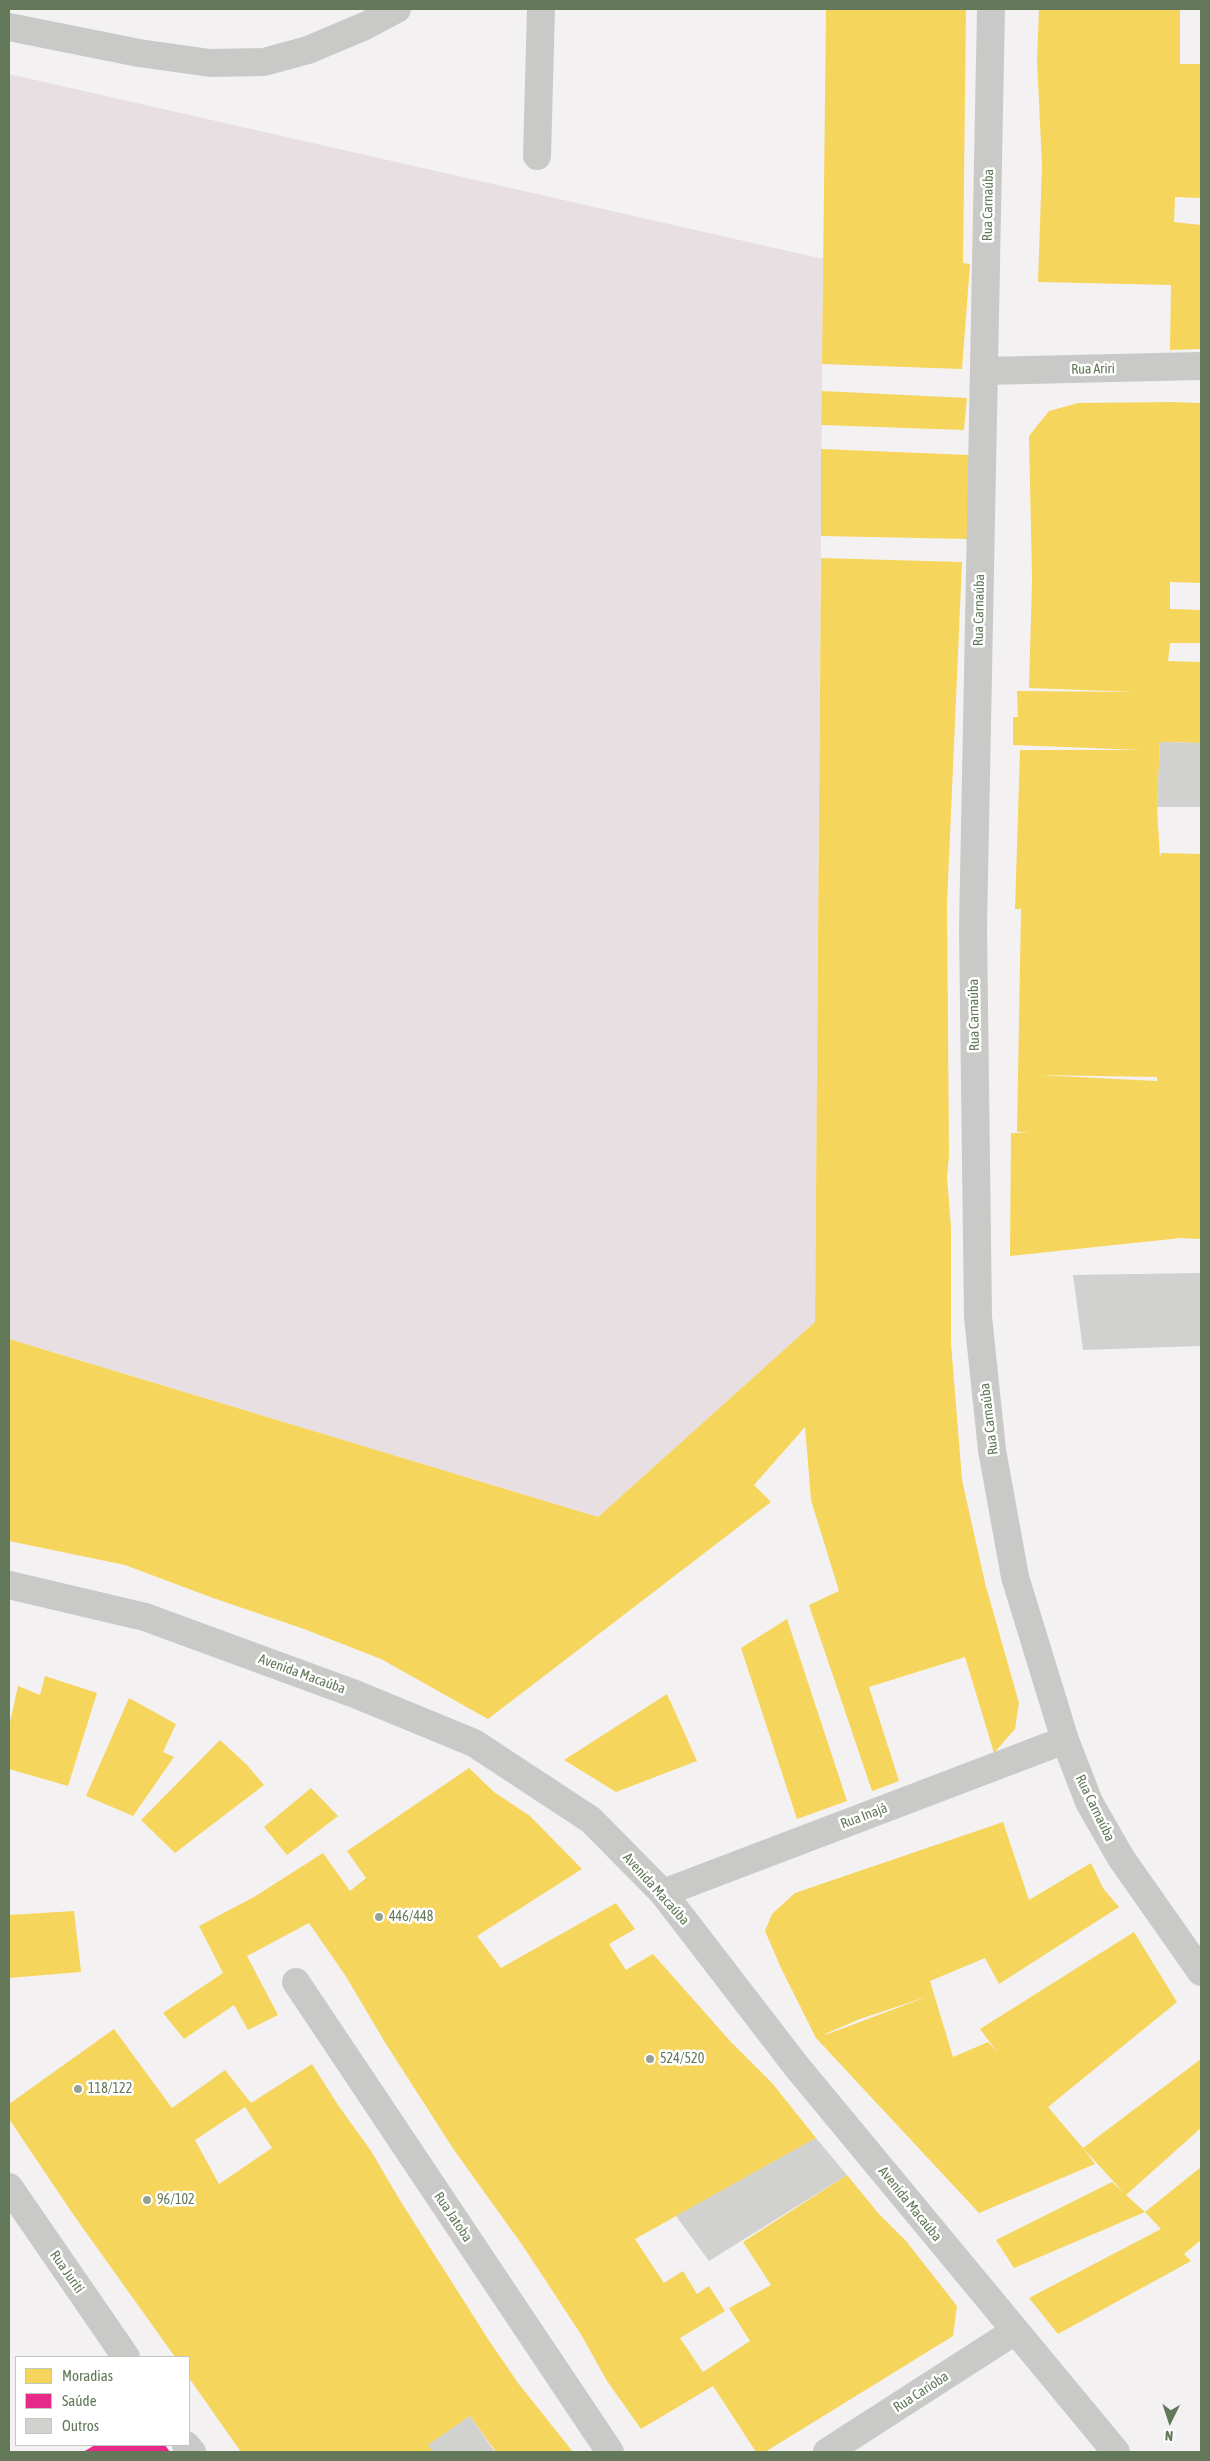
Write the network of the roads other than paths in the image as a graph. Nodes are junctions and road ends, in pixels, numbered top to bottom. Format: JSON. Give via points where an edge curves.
{"nodes":[{"id":1,"x":397,"y":9,"type":"edge"},
{"id":2,"x":541,"y":9,"type":"edge"},
{"id":3,"x":991,"y":9,"type":"edge"},
{"id":4,"x":362,"y":17,"type":"edge"},
{"id":5,"x":9,"y":27,"type":"edge"},
{"id":6,"x":537,"y":156,"type":"dead end"},
{"id":7,"x":1201,"y":366,"type":"edge"},
{"id":8,"x":985,"y":371,"type":"junction"},
{"id":9,"x":9,"y":1585,"type":"edge"},
{"id":10,"x":1065,"y":1740,"type":"junction"},
{"id":11,"x":663,"y":1893,"type":"junction"},
{"id":12,"x":1201,"y":1972,"type":"edge"},
{"id":13,"x":296,"y":1982,"type":"dead end"},
{"id":14,"x":9,"y":2187,"type":"edge"},
{"id":15,"x":1015,"y":2331,"type":"junction"},
{"id":16,"x":125,"y":2356,"type":"edge"},
{"id":17,"x":610,"y":2452,"type":"edge"},
{"id":18,"x":827,"y":2452,"type":"edge"},
{"id":19,"x":1116,"y":2452,"type":"edge"}],
"edges":[{"from":1,"to":4,"type":"street"},
{"from":2,"to":6,"type":"street"},
{"from":3,"to":8,"type":"street","name":"Rua Carnaúba"},
{"from":4,"to":5,"type":"street","via":[[308,50],[264,62],[210,63]]},
{"from":7,"to":8,"type":"street","name":"Rua Ariri"},
{"from":8,"to":10,"type":"street","name":"Rua Carnaúba","via":[[973,928],[978,1317],[992,1450],[1015,1577]]},
{"from":9,"to":11,"type":"street","name":"Avenida Macaúba","via":[[145,1617],[355,1694],[474,1743],[591,1820]]},
{"from":10,"to":11,"type":"street","name":"Rua Inajá"},
{"from":10,"to":12,"type":"street","name":"Rua Carnaúba","via":[[1089,1802],[1121,1858]]},
{"from":11,"to":15,"type":"street","name":"Avenida Macaúba","via":[[797,2067]]},
{"from":13,"to":17,"type":"street","name":"Rua Jatoba"},
{"from":14,"to":16,"type":"street","name":"Rua Juriti"},
{"from":15,"to":18,"type":"street","name":"Rua Carioba"},
{"from":15,"to":19,"type":"street","name":"Avenida Macaúba"}]}
